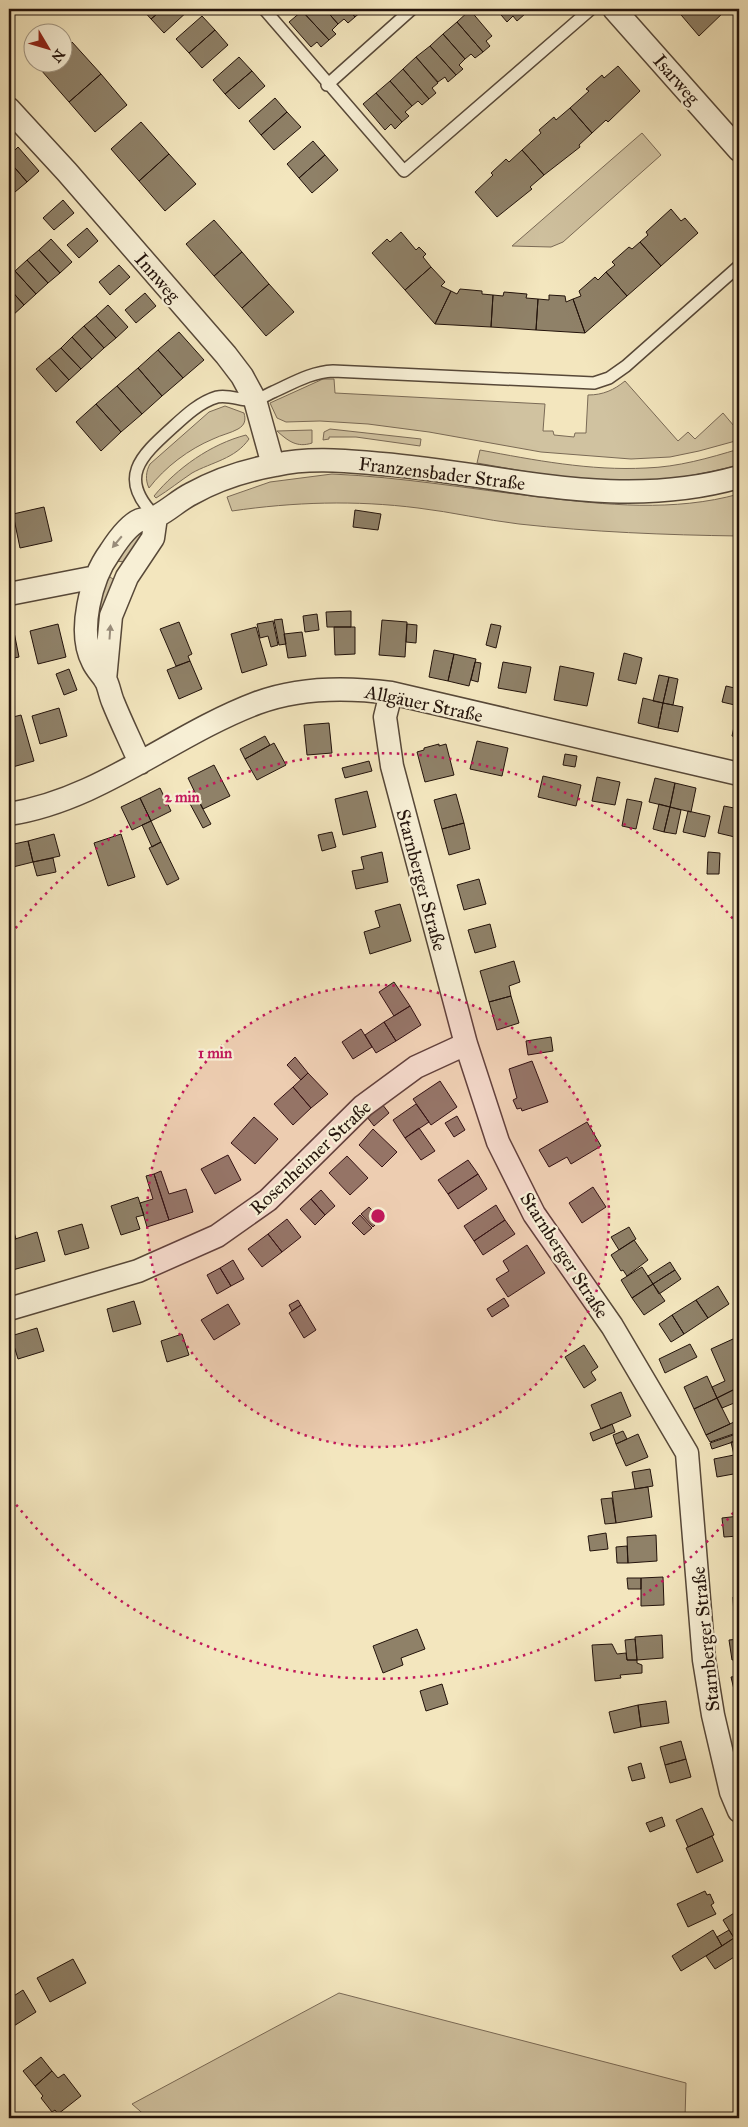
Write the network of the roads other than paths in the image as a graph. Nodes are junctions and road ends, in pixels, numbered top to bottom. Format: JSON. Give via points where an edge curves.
{"nodes":[{"id":1,"x":264,"y":9,"type":"edge"},
{"id":2,"x":412,"y":9,"type":"edge"},
{"id":3,"x":591,"y":9,"type":"edge"},
{"id":4,"x":614,"y":9,"type":"edge"},
{"id":5,"x":327,"y":84,"type":"junction"},
{"id":6,"x":9,"y":109,"type":"edge"},
{"id":7,"x":739,"y":150,"type":"edge"},
{"id":8,"x":739,"y":266,"type":"edge"},
{"id":9,"x":255,"y":400,"type":"junction"},
{"id":10,"x":273,"y":465,"type":"junction"},
{"id":11,"x":739,"y":477,"type":"edge"},
{"id":12,"x":156,"y":517,"type":"junction"},
{"id":13,"x":98,"y":572,"type":"junction"},
{"id":14,"x":127,"y":576,"type":"junction"},
{"id":15,"x":9,"y":594,"type":"edge"},
{"id":16,"x":106,"y":680,"type":"junction"},
{"id":17,"x":391,"y":693,"type":"junction"},
{"id":18,"x":140,"y":763,"type":"junction"},
{"id":19,"x":739,"y":774,"type":"edge"},
{"id":20,"x":9,"y":814,"type":"edge"},
{"id":21,"x":466,"y":1044,"type":"junction"},
{"id":22,"x":9,"y":1309,"type":"edge"},
{"id":23,"x":739,"y":1812,"type":"edge"}],
"edges":[{"from":1,"to":5,"type":"lane"},
{"from":2,"to":5,"type":"lane"},
{"from":3,"to":5,"type":"lane","via":[[404,171]]},
{"from":4,"to":7,"type":"street","name":"Isarweg"},
{"from":6,"to":9,"type":"street","name":"Innweg","via":[[226,355]]},
{"from":8,"to":9,"type":"lane","via":[[626,366],[609,378],[594,383],[334,371],[307,376]]},
{"from":9,"to":10,"type":"street","name":"Innweg"},
{"from":9,"to":12,"type":"lane","via":[[226,396],[203,403],[149,448],[135,472],[136,484],[142,502]]},
{"from":10,"to":11,"type":"street","name":"Franzensbader Straße","via":[[332,460],[429,468],[546,487],[614,493],[692,488]]},
{"from":10,"to":12,"type":"street","name":"Franzensbader Straße","via":[[192,493]]},
{"from":12,"to":13,"type":"street","name":"Franzensbader Straße","one_way":true,"via":[[139,520],[116,542]]},
{"from":12,"to":14,"type":"street","name":"Franzensbader Straße","via":[[153,538]]},
{"from":13,"to":14,"type":"lane"},
{"from":13,"to":15,"type":"street"},
{"from":13,"to":16,"type":"street","name":"Franzensbader Straße","via":[[90,598],[88,638],[93,662]]},
{"from":16,"to":14,"type":"street","name":"Franzensbader Straße","one_way":true,"via":[[111,616]]},
{"from":16,"to":18,"type":"street","name":"Franzensbader Straße"},
{"from":17,"to":18,"type":"street","name":"Allgäuer Straße","via":[[354,688],[311,690],[258,703]]},
{"from":17,"to":19,"type":"street","name":"Allgäuer Straße"},
{"from":17,"to":21,"type":"street","name":"Starnberger Straße","via":[[385,718],[392,766]]},
{"from":18,"to":20,"type":"street","name":"Allgäuer Straße","via":[[77,795]]},
{"from":21,"to":22,"type":"street","name":"Rosenheimer Straße","via":[[416,1067],[363,1106],[268,1200],[217,1236],[138,1271]]},
{"from":21,"to":23,"type":"street","name":"Starnberger Straße","via":[[498,1142],[534,1214],[612,1326],[687,1453],[704,1660],[713,1715],[731,1792]]}]}
